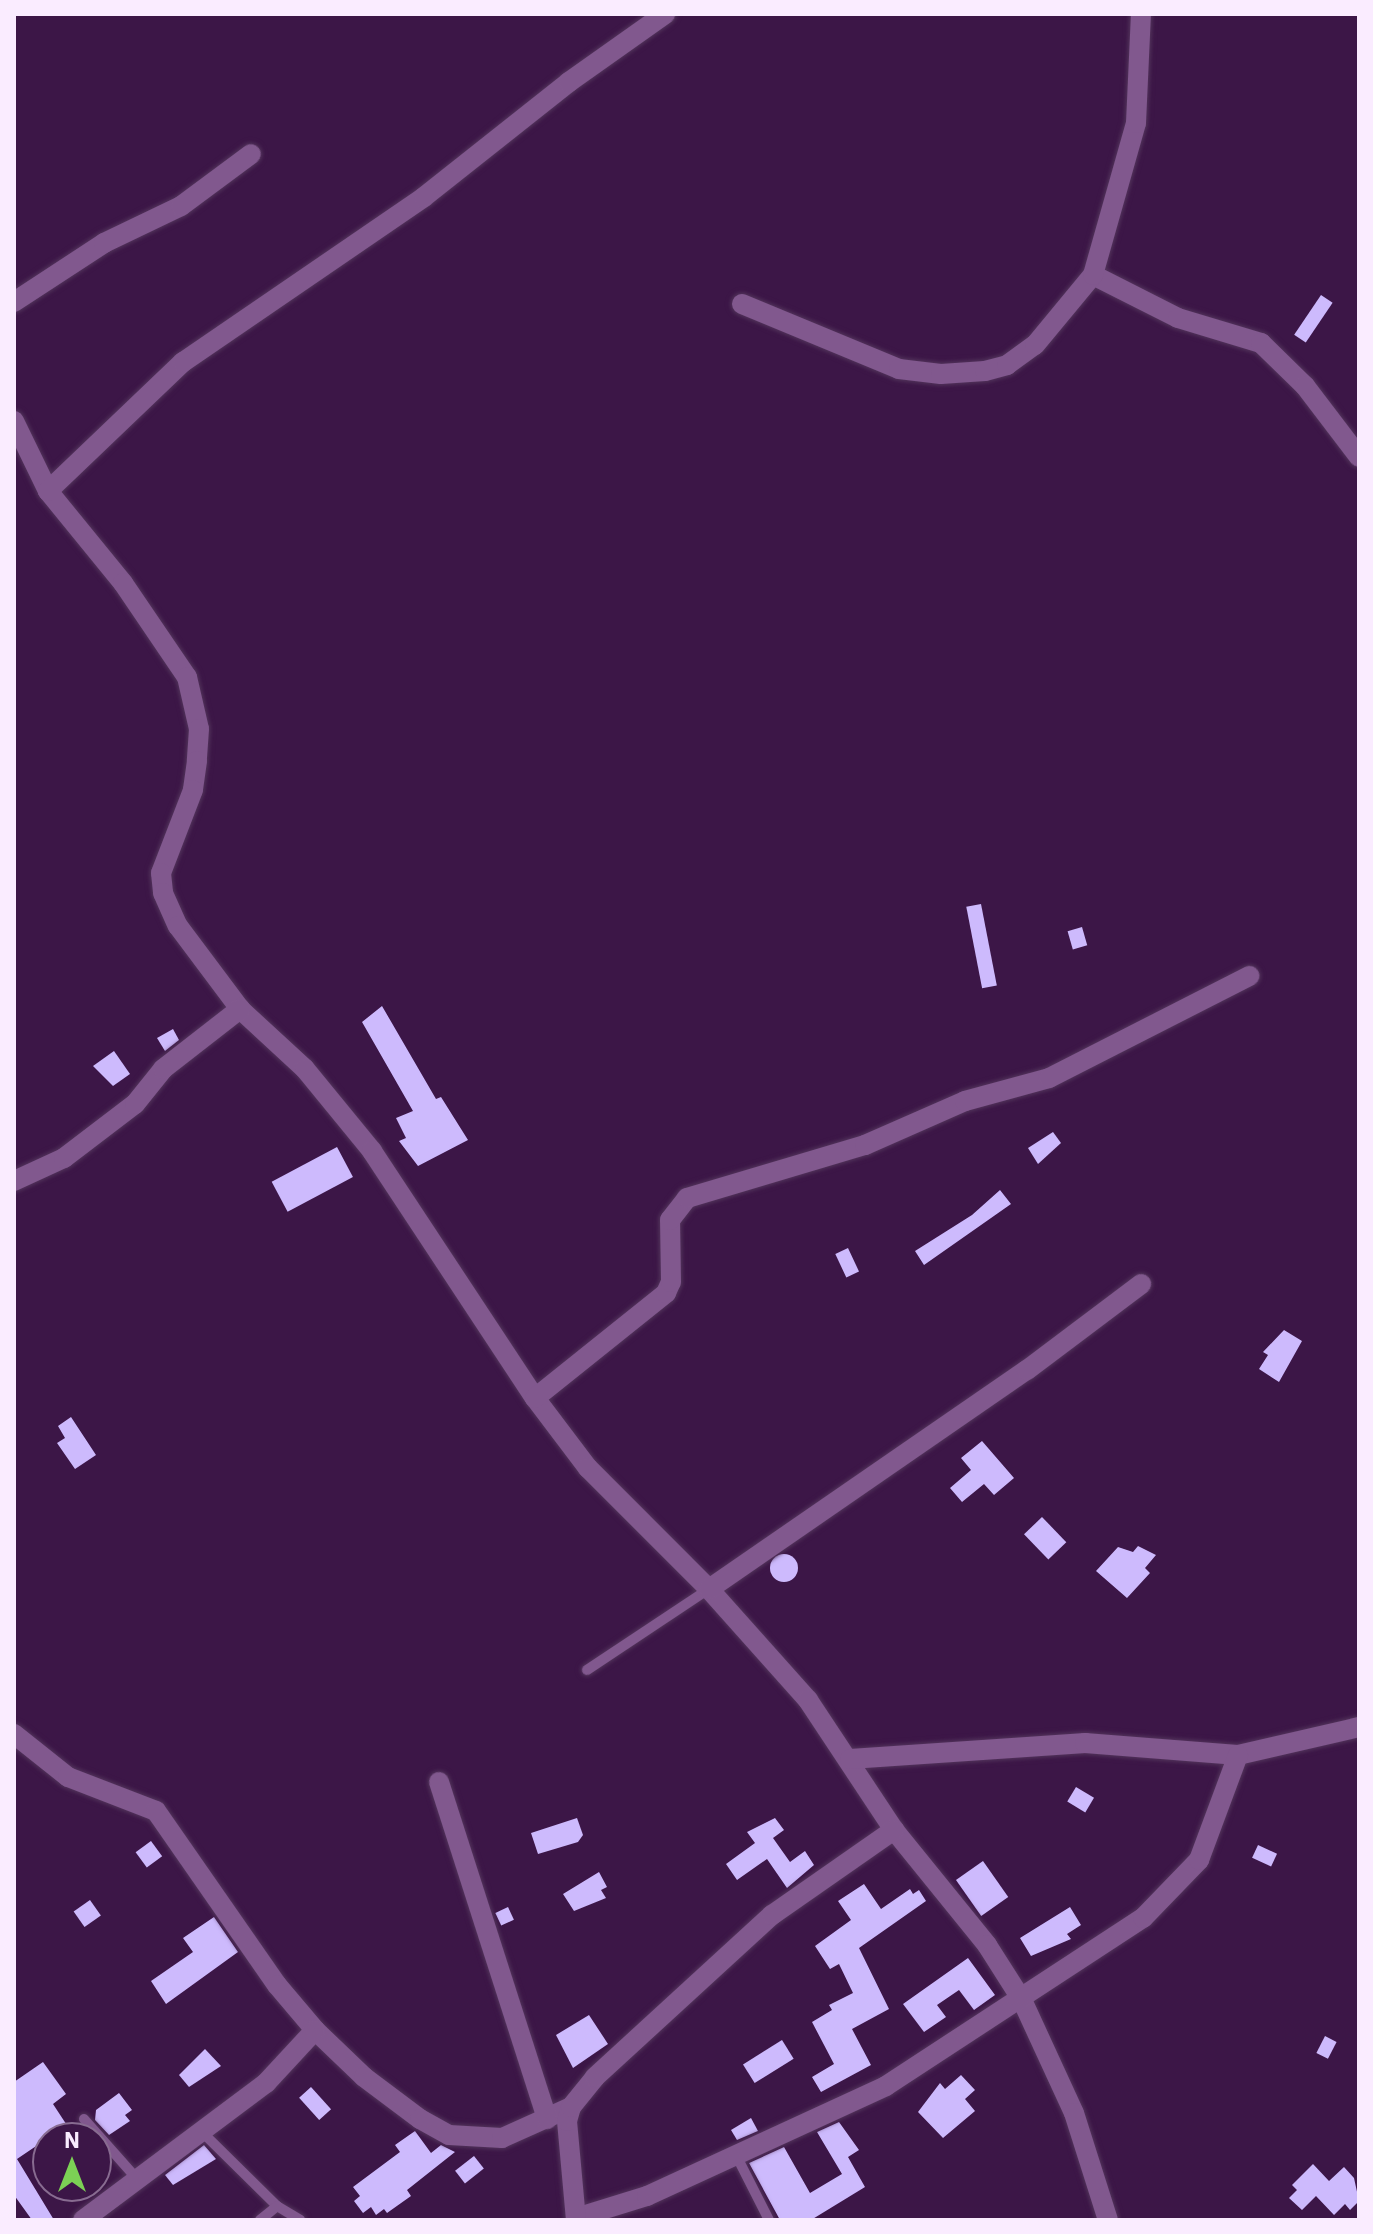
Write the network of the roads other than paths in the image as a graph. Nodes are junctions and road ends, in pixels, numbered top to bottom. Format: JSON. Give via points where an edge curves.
{"nodes":[{"id":1,"x":665,"y":14,"type":"edge"},
{"id":2,"x":1141,"y":14,"type":"edge"},
{"id":3,"x":251,"y":154,"type":"dead end"},
{"id":4,"x":1093,"y":275,"type":"junction"},
{"id":5,"x":14,"y":302,"type":"edge"},
{"id":6,"x":742,"y":304,"type":"dead end"},
{"id":7,"x":14,"y":421,"type":"edge"},
{"id":8,"x":1359,"y":457,"type":"edge"},
{"id":9,"x":48,"y":491,"type":"junction"},
{"id":10,"x":1249,"y":976,"type":"dead end"},
{"id":11,"x":240,"y":1009,"type":"junction"},
{"id":12,"x":14,"y":1181,"type":"edge"},
{"id":13,"x":1141,"y":1284,"type":"dead end"},
{"id":14,"x":535,"y":1398,"type":"junction"},
{"id":15,"x":709,"y":1589,"type":"junction"},
{"id":16,"x":587,"y":1670,"type":"dead end"},
{"id":17,"x":1359,"y":1727,"type":"edge"},
{"id":18,"x":14,"y":1734,"type":"edge"},
{"id":19,"x":1238,"y":1755,"type":"junction"},
{"id":20,"x":850,"y":1759,"type":"junction"},
{"id":21,"x":439,"y":1782,"type":"dead end"},
{"id":22,"x":894,"y":1830,"type":"junction"},
{"id":23,"x":1022,"y":2000,"type":"junction"},
{"id":24,"x":315,"y":2030,"type":"junction"},
{"id":25,"x":571,"y":2107,"type":"junction"},
{"id":26,"x":84,"y":2119,"type":"dead end"},
{"id":27,"x":547,"y":2119,"type":"junction"},
{"id":28,"x":203,"y":2133,"type":"junction"},
{"id":29,"x":737,"y":2157,"type":"junction"},
{"id":30,"x":138,"y":2180,"type":"junction"},
{"id":31,"x":277,"y":2206,"type":"junction"},
{"id":32,"x":578,"y":2218,"type":"edge"},
{"id":33,"x":83,"y":2220,"type":"edge"},
{"id":34,"x":260,"y":2220,"type":"edge"},
{"id":35,"x":300,"y":2220,"type":"edge"},
{"id":36,"x":769,"y":2220,"type":"edge"},
{"id":37,"x":1108,"y":2220,"type":"edge"}],
"edges":[{"from":1,"to":9,"type":"street","via":[[424,197],[183,362]]},
{"from":2,"to":4,"type":"street","via":[[1136,123]]},
{"from":3,"to":5,"type":"street","via":[[181,206],[104,243]]},
{"from":4,"to":6,"type":"street","via":[[1063,315],[1007,365],[956,373],[899,369]]},
{"from":4,"to":8,"type":"street","via":[[1178,318],[1261,343],[1305,386]]},
{"from":7,"to":9,"type":"street"},
{"from":9,"to":11,"type":"street","via":[[123,583],[187,677],[199,729],[197,761],[193,790],[166,849],[163,893],[194,952]]},
{"from":10,"to":14,"type":"street","via":[[1049,1078],[965,1101],[865,1145],[687,1198],[670,1220],[671,1282],[666,1293]]},
{"from":11,"to":12,"type":"street","via":[[163,1069],[135,1104],[76,1149]]},
{"from":11,"to":14,"type":"street","via":[[305,1069],[372,1151]]},
{"from":13,"to":15,"type":"street","via":[[1027,1370]]},
{"from":14,"to":15,"type":"street","via":[[588,1468]]},
{"from":15,"to":16,"type":"lane"},
{"from":15,"to":20,"type":"street","via":[[808,1700]]},
{"from":17,"to":19,"type":"street"},
{"from":18,"to":24,"type":"street","via":[[68,1777],[156,1811],[277,1985]]},
{"from":19,"to":20,"type":"street","via":[[1085,1743]]},
{"from":19,"to":23,"type":"street","via":[[1199,1860],[1186,1878],[1143,1918]]},
{"from":20,"to":22,"type":"street"},
{"from":21,"to":27,"type":"street"},
{"from":22,"to":23,"type":"street","via":[[987,1945]]},
{"from":22,"to":25,"type":"street","via":[[772,1915],[595,2077]]},
{"from":23,"to":29,"type":"street","via":[[886,2086]]},
{"from":23,"to":37,"type":"street","via":[[1074,2113]]},
{"from":24,"to":27,"type":"street","via":[[364,2077],[449,2135],[502,2138]]},
{"from":24,"to":28,"type":"street","via":[[266,2083]]},
{"from":25,"to":27,"type":"street"},
{"from":25,"to":32,"type":"street","via":[[568,2136]]},
{"from":26,"to":30,"type":"lane"},
{"from":28,"to":30,"type":"street"},
{"from":28,"to":31,"type":"lane"},
{"from":29,"to":32,"type":"street","via":[[647,2196]]},
{"from":29,"to":36,"type":"lane"},
{"from":30,"to":33,"type":"street"},
{"from":31,"to":34,"type":"lane"},
{"from":31,"to":35,"type":"lane"}]}
